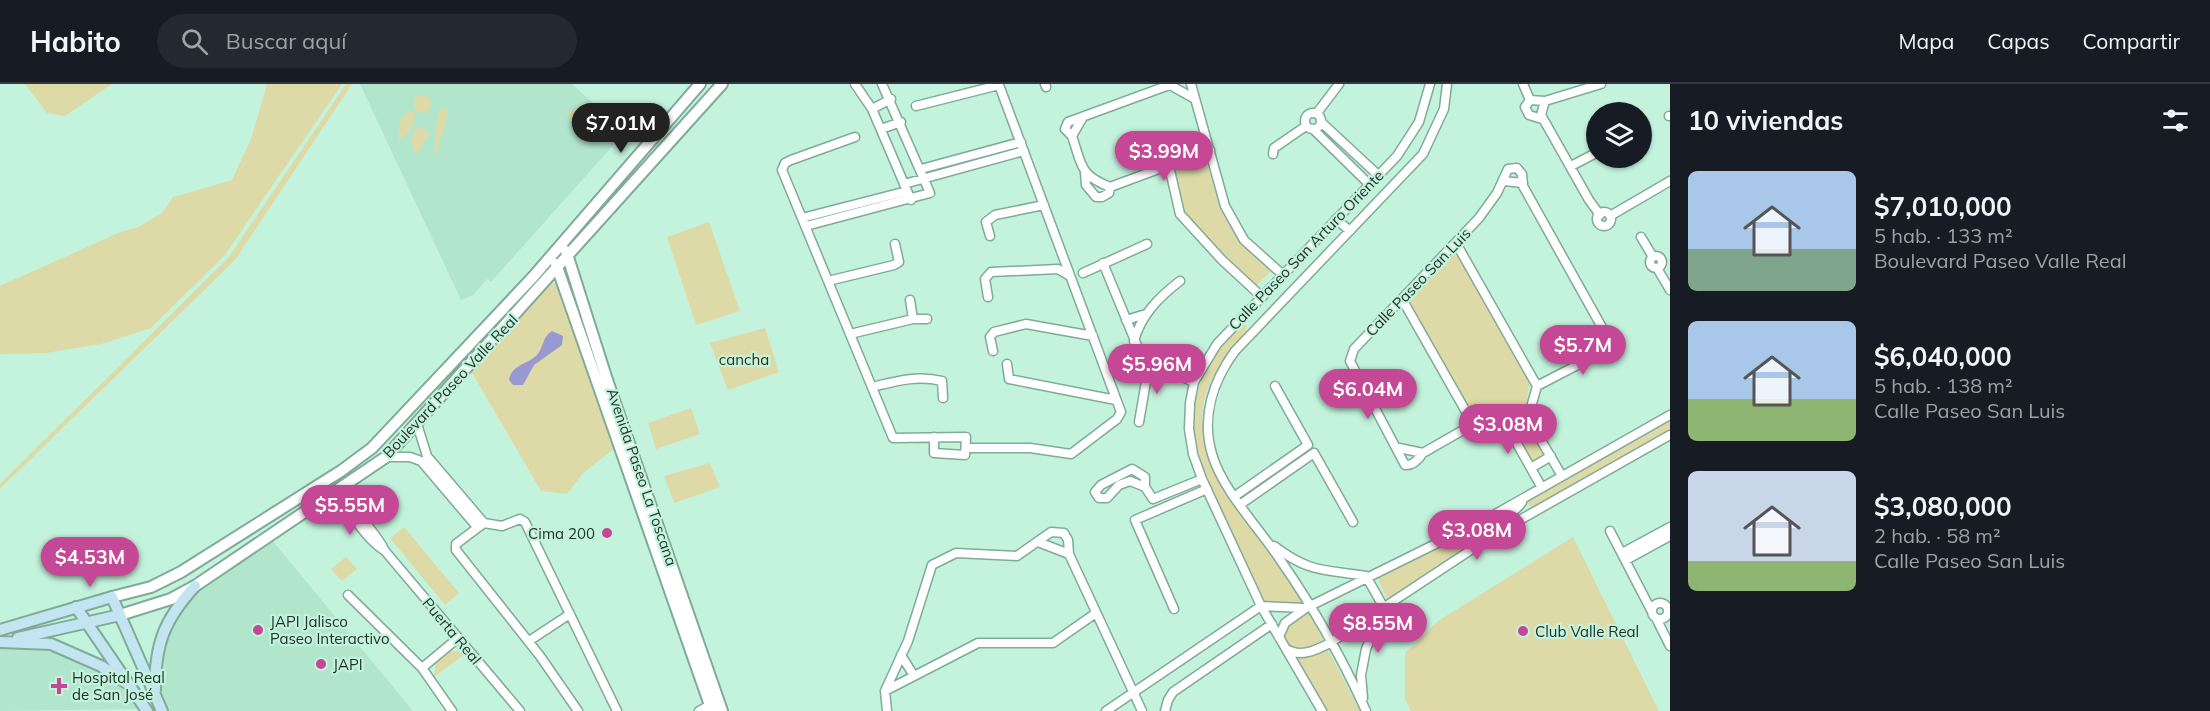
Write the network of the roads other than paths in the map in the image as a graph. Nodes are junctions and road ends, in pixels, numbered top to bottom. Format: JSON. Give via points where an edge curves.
{"nodes":[{"id":1,"x":700,"y":84,"type":"edge"},
{"id":2,"x":722,"y":84,"type":"edge"},
{"id":3,"x":855,"y":84,"type":"edge"},
{"id":4,"x":882,"y":84,"type":"edge"},
{"id":5,"x":1171,"y":84,"type":"edge"},
{"id":6,"x":1191,"y":84,"type":"edge"},
{"id":7,"x":1339,"y":84,"type":"edge"},
{"id":8,"x":1430,"y":84,"type":"edge"},
{"id":9,"x":1447,"y":84,"type":"edge"},
{"id":10,"x":1523,"y":84,"type":"edge"},
{"id":11,"x":1601,"y":84,"type":"edge"},
{"id":12,"x":891,"y":99,"type":"junction"},
{"id":13,"x":1195,"y":99,"type":"junction"},
{"id":14,"x":1530,"y":100,"type":"junction"},
{"id":15,"x":1543,"y":105,"type":"junction"},
{"id":16,"x":916,"y":106,"type":"dead end"},
{"id":17,"x":872,"y":109,"type":"junction"},
{"id":18,"x":1317,"y":113,"type":"junction"},
{"id":19,"x":1542,"y":119,"type":"junction"},
{"id":20,"x":900,"y":122,"type":"junction"},
{"id":21,"x":1321,"y":122,"type":"junction"},
{"id":22,"x":1309,"y":127,"type":"junction"},
{"id":23,"x":881,"y":129,"type":"junction"},
{"id":24,"x":855,"y":138,"type":"dead end"},
{"id":25,"x":1022,"y":147,"type":"junction"},
{"id":26,"x":1210,"y":150,"type":"junction"},
{"id":27,"x":1273,"y":154,"type":"dead end"},
{"id":28,"x":1586,"y":158,"type":"edge"},
{"id":29,"x":1169,"y":166,"type":"junction"},
{"id":30,"x":1571,"y":166,"type":"junction"},
{"id":31,"x":1085,"y":172,"type":"junction"},
{"id":32,"x":922,"y":173,"type":"junction"},
{"id":33,"x":1378,"y":175,"type":"junction"},
{"id":34,"x":1504,"y":181,"type":"junction"},
{"id":35,"x":1670,"y":181,"type":"edge"},
{"id":36,"x":1523,"y":183,"type":"junction"},
{"id":37,"x":1370,"y":184,"type":"junction"},
{"id":38,"x":1110,"y":187,"type":"junction"},
{"id":39,"x":905,"y":188,"type":"junction"},
{"id":40,"x":910,"y":200,"type":"junction"},
{"id":41,"x":1044,"y":206,"type":"junction"},
{"id":42,"x":1336,"y":219,"type":"junction"},
{"id":43,"x":804,"y":222,"type":"junction"},
{"id":44,"x":1350,"y":231,"type":"junction"},
{"id":45,"x":990,"y":236,"type":"dead end"},
{"id":46,"x":1641,"y":237,"type":"dead end"},
{"id":47,"x":563,"y":242,"type":"junction"},
{"id":48,"x":1059,"y":243,"type":"junction"},
{"id":49,"x":1456,"y":243,"type":"junction"},
{"id":50,"x":895,"y":244,"type":"dead end"},
{"id":51,"x":1147,"y":244,"type":"dead end"},
{"id":52,"x":1670,"y":253,"type":"edge"},
{"id":53,"x":552,"y":255,"type":"junction"},
{"id":54,"x":568,"y":256,"type":"junction"},
{"id":55,"x":1657,"y":258,"type":"junction"},
{"id":56,"x":1103,"y":263,"type":"junction"},
{"id":57,"x":557,"y":268,"type":"junction"},
{"id":58,"x":1058,"y":269,"type":"junction"},
{"id":59,"x":1083,"y":273,"type":"dead end"},
{"id":60,"x":1283,"y":275,"type":"junction"},
{"id":61,"x":1071,"y":277,"type":"junction"},
{"id":62,"x":828,"y":281,"type":"junction"},
{"id":63,"x":1180,"y":281,"type":"dead end"},
{"id":64,"x":1670,"y":290,"type":"edge"},
{"id":65,"x":988,"y":297,"type":"dead end"},
{"id":66,"x":1262,"y":297,"type":"junction"},
{"id":67,"x":1402,"y":299,"type":"junction"},
{"id":68,"x":910,"y":300,"type":"dead end"},
{"id":69,"x":1146,"y":314,"type":"junction"},
{"id":70,"x":1242,"y":317,"type":"junction"},
{"id":71,"x":914,"y":319,"type":"junction"},
{"id":72,"x":927,"y":319,"type":"dead end"},
{"id":73,"x":1126,"y":320,"type":"junction"},
{"id":74,"x":1256,"y":329,"type":"junction"},
{"id":75,"x":1604,"y":331,"type":"junction"},
{"id":76,"x":850,"y":334,"type":"junction"},
{"id":77,"x":1093,"y":336,"type":"junction"},
{"id":78,"x":1135,"y":345,"type":"junction"},
{"id":79,"x":993,"y":351,"type":"dead end"},
{"id":80,"x":1599,"y":352,"type":"junction"},
{"id":81,"x":1007,"y":364,"type":"dead end"},
{"id":82,"x":1149,"y":364,"type":"junction"},
{"id":83,"x":1199,"y":371,"type":"junction"},
{"id":84,"x":602,"y":381,"type":"junction"},
{"id":85,"x":1194,"y":382,"type":"junction"},
{"id":86,"x":1275,"y":386,"type":"dead end"},
{"id":87,"x":872,"y":387,"type":"junction"},
{"id":88,"x":1537,"y":387,"type":"junction"},
{"id":89,"x":943,"y":398,"type":"dead end"},
{"id":90,"x":1116,"y":400,"type":"junction"},
{"id":91,"x":1670,"y":415,"type":"edge"},
{"id":92,"x":1139,"y":422,"type":"dead end"},
{"id":93,"x":417,"y":424,"type":"junction"},
{"id":94,"x":1473,"y":424,"type":"junction"},
{"id":95,"x":1670,"y":435,"type":"edge"},
{"id":96,"x":934,"y":438,"type":"junction"},
{"id":97,"x":966,"y":448,"type":"junction"},
{"id":98,"x":1399,"y":448,"type":"junction"},
{"id":99,"x":1423,"y":453,"type":"junction"},
{"id":100,"x":1551,"y":456,"type":"junction"},
{"id":101,"x":386,"y":457,"type":"junction"},
{"id":102,"x":1530,"y":468,"type":"junction"},
{"id":103,"x":1563,"y":476,"type":"junction"},
{"id":104,"x":1202,"y":479,"type":"junction"},
{"id":105,"x":348,"y":485,"type":"junction"},
{"id":106,"x":1145,"y":487,"type":"junction"},
{"id":107,"x":1542,"y":488,"type":"junction"},
{"id":108,"x":1207,"y":489,"type":"junction"},
{"id":109,"x":1235,"y":496,"type":"junction"},
{"id":110,"x":328,"y":498,"type":"junction"},
{"id":111,"x":1523,"y":499,"type":"junction"},
{"id":112,"x":1241,"y":504,"type":"junction"},
{"id":113,"x":1353,"y":522,"type":"dead end"},
{"id":114,"x":362,"y":523,"type":"junction"},
{"id":115,"x":480,"y":525,"type":"junction"},
{"id":116,"x":1670,"y":528,"type":"edge"},
{"id":117,"x":1502,"y":530,"type":"junction"},
{"id":118,"x":1610,"y":531,"type":"dead end"},
{"id":119,"x":1670,"y":536,"type":"edge"},
{"id":120,"x":1267,"y":540,"type":"junction"},
{"id":121,"x":1038,"y":542,"type":"junction"},
{"id":122,"x":1069,"y":554,"type":"junction"},
{"id":123,"x":1624,"y":557,"type":"junction"},
{"id":124,"x":1366,"y":576,"type":"junction"},
{"id":125,"x":671,"y":579,"type":"junction"},
{"id":126,"x":195,"y":586,"type":"junction"},
{"id":127,"x":348,"y":595,"type":"dead end"},
{"id":128,"x":112,"y":597,"type":"junction"},
{"id":129,"x":1667,"y":602,"type":"edge"},
{"id":130,"x":1261,"y":606,"type":"junction"},
{"id":131,"x":76,"y":607,"type":"junction"},
{"id":132,"x":1307,"y":607,"type":"junction"},
{"id":133,"x":1384,"y":608,"type":"junction"},
{"id":134,"x":1174,"y":609,"type":"dead end"},
{"id":135,"x":1669,"y":612,"type":"edge"},
{"id":136,"x":570,"y":614,"type":"junction"},
{"id":137,"x":1096,"y":614,"type":"junction"},
{"id":138,"x":1654,"y":614,"type":"junction"},
{"id":139,"x":120,"y":615,"type":"junction"},
{"id":140,"x":34,"y":619,"type":"junction"},
{"id":141,"x":88,"y":624,"type":"junction"},
{"id":142,"x":1272,"y":624,"type":"junction"},
{"id":143,"x":0,"y":630,"type":"edge"},
{"id":144,"x":1279,"y":637,"type":"junction"},
{"id":145,"x":458,"y":638,"type":"junction"},
{"id":146,"x":0,"y":641,"type":"edge"},
{"id":147,"x":529,"y":641,"type":"junction"},
{"id":148,"x":1330,"y":642,"type":"junction"},
{"id":149,"x":1670,"y":646,"type":"edge"},
{"id":150,"x":1286,"y":648,"type":"junction"},
{"id":151,"x":902,"y":655,"type":"junction"},
{"id":152,"x":422,"y":668,"type":"junction"},
{"id":153,"x":914,"y":676,"type":"junction"},
{"id":154,"x":128,"y":684,"type":"junction"},
{"id":155,"x":885,"y":691,"type":"junction"},
{"id":156,"x":1133,"y":693,"type":"junction"},
{"id":157,"x":155,"y":696,"type":"junction"},
{"id":158,"x":1365,"y":707,"type":"edge"},
{"id":159,"x":711,"y":708,"type":"edge"},
{"id":160,"x":147,"y":711,"type":"edge"},
{"id":161,"x":162,"y":711,"type":"edge"},
{"id":162,"x":452,"y":711,"type":"edge"},
{"id":163,"x":520,"y":711,"type":"edge"},
{"id":164,"x":578,"y":711,"type":"edge"},
{"id":165,"x":617,"y":711,"type":"edge"},
{"id":166,"x":699,"y":711,"type":"edge"},
{"id":167,"x":722,"y":711,"type":"edge"},
{"id":168,"x":887,"y":711,"type":"edge"},
{"id":169,"x":1106,"y":711,"type":"edge"},
{"id":170,"x":1142,"y":711,"type":"edge"},
{"id":171,"x":1165,"y":711,"type":"edge"},
{"id":172,"x":1322,"y":711,"type":"edge"}],
"edges":[{"from":1,"to":47,"type":"street"},
{"from":2,"to":54,"type":"street","name":"Boulevard Paseo Valle Real"},
{"from":3,"to":17,"type":"street"},
{"from":4,"to":12,"type":"street"},
{"from":5,"to":13,"type":"street"},
{"from":5,"to":31,"type":"street","via":[[1065,124]]},
{"from":6,"to":13,"type":"street"},
{"from":7,"to":18,"type":"street"},
{"from":8,"to":33,"type":"street","name":"Calle Paseo San Arturo Oriente","via":[[1410,138]]},
{"from":9,"to":44,"type":"street","name":"Calle Paseo San Arturo Oriente","via":[[1444,109],[1423,154]]},
{"from":10,"to":14,"type":"street"},
{"from":11,"to":15,"type":"street"},
{"from":12,"to":17,"type":"street"},
{"from":12,"to":20,"type":"street"},
{"from":13,"to":26,"type":"street"},
{"from":14,"to":15,"type":"street"},
{"from":14,"to":19,"type":"street","via":[[1527,113]]},
{"from":15,"to":19,"type":"street"},
{"from":16,"to":25,"type":"street","via":[[999,85]]},
{"from":17,"to":23,"type":"street"},
{"from":18,"to":21,"type":"street"},
{"from":18,"to":22,"type":"street","via":[[1306,115]]},
{"from":19,"to":30,"type":"street"},
{"from":20,"to":23,"type":"street"},
{"from":20,"to":32,"type":"street"},
{"from":21,"to":22,"type":"street"},
{"from":21,"to":33,"type":"street"},
{"from":22,"to":27,"type":"street","via":[[1274,148]]},
{"from":22,"to":37,"type":"street"},
{"from":23,"to":39,"type":"street"},
{"from":24,"to":43,"type":"street","via":[[782,166]]},
{"from":25,"to":32,"type":"street"},
{"from":25,"to":41,"type":"street"},
{"from":26,"to":29,"type":"street"},
{"from":26,"to":60,"type":"street","via":[[1226,206],[1244,240]]},
{"from":28,"to":30,"type":"street"},
{"from":29,"to":38,"type":"street"},
{"from":29,"to":66,"type":"street","via":[[1180,214]]},
{"from":30,"to":35,"type":"street","via":[[1603,226],[1610,223],[1610,216]]},
{"from":31,"to":38,"type":"street","via":[[1091,180]]},
{"from":31,"to":38,"type":"street","via":[[1086,185],[1096,197],[1109,193]]},
{"from":32,"to":39,"type":"street"},
{"from":32,"to":40,"type":"street","via":[[930,193]]},
{"from":33,"to":37,"type":"street","name":"Calle Paseo San Arturo Oriente"},
{"from":34,"to":36,"type":"street"},
{"from":34,"to":36,"type":"street","via":[[1512,167],[1518,168]]},
{"from":34,"to":49,"type":"street","name":"Calle Paseo San Luis"},
{"from":36,"to":75,"type":"street"},
{"from":37,"to":42,"type":"street","name":"Calle Paseo San Arturo Oriente"},
{"from":39,"to":40,"type":"street"},
{"from":39,"to":43,"type":"street"},
{"from":40,"to":43,"type":"street"},
{"from":41,"to":45,"type":"street","via":[[995,215],[986,222]]},
{"from":41,"to":48,"type":"street"},
{"from":42,"to":44,"type":"street"},
{"from":42,"to":60,"type":"street","name":"Calle Paseo San Arturo Oriente"},
{"from":43,"to":62,"type":"street"},
{"from":44,"to":74,"type":"street","name":"Calle Paseo San Arturo Oriente"},
{"from":46,"to":55,"type":"street"},
{"from":47,"to":53,"type":"street","name":"Boulevard Paseo Valle Real"},
{"from":47,"to":54,"type":"street","name":"Avenida Paseo La Toscana"},
{"from":48,"to":58,"type":"street"},
{"from":48,"to":61,"type":"street"},
{"from":49,"to":67,"type":"street","name":"Calle Paseo San Luis"},
{"from":49,"to":88,"type":"street"},
{"from":50,"to":62,"type":"street","via":[[899,262],[894,265]]},
{"from":51,"to":56,"type":"street"},
{"from":52,"to":55,"type":"street"},
{"from":53,"to":57,"type":"street","name":"Avenida Paseo La Toscana"},
{"from":53,"to":128,"type":"street","name":"Boulevard Paseo Valle Real","via":[[372,448],[173,577]]},
{"from":54,"to":57,"type":"street","name":"Boulevard Paseo Valle Real"},
{"from":54,"to":84,"type":"street","name":"Avenida Paseo La Toscana"},
{"from":55,"to":64,"type":"street","via":[[1661,266],[1657,268]]},
{"from":56,"to":59,"type":"street"},
{"from":56,"to":73,"type":"street"},
{"from":57,"to":84,"type":"street","name":"Avenida Paseo La Toscana"},
{"from":57,"to":93,"type":"street","name":"Boulevard Paseo Valle Real"},
{"from":58,"to":61,"type":"street"},
{"from":58,"to":65,"type":"street","via":[[991,272],[985,279]]},
{"from":60,"to":66,"type":"street","name":"Calle Paseo San Arturo Oriente"},
{"from":61,"to":77,"type":"street"},
{"from":62,"to":76,"type":"street"},
{"from":63,"to":69,"type":"street"},
{"from":66,"to":70,"type":"street","name":"Calle Paseo San Arturo Oriente"},
{"from":67,"to":94,"type":"street"},
{"from":67,"to":98,"type":"street","name":"Calle Paseo San Luis","via":[[1350,358]]},
{"from":68,"to":71,"type":"street"},
{"from":69,"to":73,"type":"street"},
{"from":69,"to":78,"type":"street"},
{"from":70,"to":74,"type":"street"},
{"from":70,"to":83,"type":"street","name":"Calle Paseo San Arturo Oriente","via":[[1216,344]]},
{"from":71,"to":72,"type":"street"},
{"from":71,"to":76,"type":"street"},
{"from":73,"to":78,"type":"street"},
{"from":74,"to":109,"type":"street","name":"Calle Paseo San Arturo Oriente","via":[[1224,365],[1209,407],[1212,454]]},
{"from":75,"to":80,"type":"street"},
{"from":75,"to":80,"type":"street","via":[[1616,339],[1616,345]]},
{"from":76,"to":87,"type":"street"},
{"from":77,"to":79,"type":"street","via":[[1026,324],[994,332],[990,337]]},
{"from":77,"to":90,"type":"street"},
{"from":78,"to":82,"type":"street"},
{"from":78,"to":83,"type":"street"},
{"from":80,"to":88,"type":"street"},
{"from":81,"to":90,"type":"street","via":[[1010,379]]},
{"from":82,"to":85,"type":"street"},
{"from":82,"to":92,"type":"street"},
{"from":83,"to":85,"type":"street","name":"Calle Paseo San Arturo Oriente"},
{"from":84,"to":125,"type":"street","name":"Avenida Paseo La Toscana"},
{"from":85,"to":104,"type":"street","name":"Calle Paseo San Arturo Oriente","via":[[1189,429]]},
{"from":86,"to":109,"type":"street","via":[[1308,445]]},
{"from":87,"to":89,"type":"street","via":[[927,377],[942,381]]},
{"from":87,"to":96,"type":"street","via":[[893,438]]},
{"from":88,"to":100,"type":"street","via":[[1528,418]]},
{"from":90,"to":97,"type":"street","via":[[1121,411],[1117,419],[1071,454],[1030,448]]},
{"from":91,"to":103,"type":"street"},
{"from":93,"to":101,"type":"street","name":"Boulevard Paseo Valle Real"},
{"from":93,"to":115,"type":"street","via":[[427,456]]},
{"from":94,"to":99,"type":"street","name":"Calle Paseo San Luis"},
{"from":94,"to":102,"type":"street","name":"Calle Paseo San Luis","via":[[1498,410]]},
{"from":95,"to":117,"type":"street"},
{"from":96,"to":97,"type":"street","via":[[966,437]]},
{"from":96,"to":97,"type":"street","via":[[934,453],[965,455]]},
{"from":98,"to":99,"type":"street"},
{"from":98,"to":99,"type":"street","name":"Calle Paseo San Luis","via":[[1407,465]]},
{"from":100,"to":102,"type":"street"},
{"from":100,"to":103,"type":"street"},
{"from":101,"to":105,"type":"street","name":"Boulevard Paseo Valle Real"},
{"from":101,"to":115,"type":"street","via":[[421,461]]},
{"from":102,"to":107,"type":"street","name":"Calle Paseo San Luis"},
{"from":103,"to":107,"type":"street"},
{"from":104,"to":106,"type":"street","via":[[1156,500],[1150,498]]},
{"from":104,"to":108,"type":"street","name":"Calle Paseo San Arturo Oriente"},
{"from":105,"to":110,"type":"street","name":"Boulevard Paseo Valle Real"},
{"from":105,"to":114,"type":"street","name":"Puerta Real","via":[[349,499]]},
{"from":106,"to":106,"type":"street","via":[[1145,477],[1132,469],[1095,492],[1100,498],[1107,498],[1119,485],[1130,481]]},
{"from":107,"to":111,"type":"street"},
{"from":108,"to":130,"type":"street","name":"Calle Paseo San Arturo Oriente"},
{"from":108,"to":134,"type":"street","via":[[1135,520]]},
{"from":109,"to":112,"type":"street","name":"Calle Paseo San Arturo Oriente"},
{"from":110,"to":114,"type":"street","name":"Puerta Real"},
{"from":110,"to":126,"type":"street","name":"Boulevard Paseo Valle Real"},
{"from":111,"to":117,"type":"street","via":[[1519,507],[1500,520]]},
{"from":111,"to":124,"type":"street"},
{"from":112,"to":113,"type":"street","via":[[1314,453]]},
{"from":112,"to":120,"type":"street","name":"Calle Paseo San Arturo Oriente"},
{"from":114,"to":145,"type":"street","name":"Puerta Real","via":[[374,544],[385,551]]},
{"from":115,"to":136,"type":"street","via":[[498,526],[520,519],[525,522]]},
{"from":115,"to":147,"type":"street","via":[[456,544],[456,550]]},
{"from":116,"to":123,"type":"street"},
{"from":117,"to":133,"type":"street"},
{"from":118,"to":123,"type":"street"},
{"from":119,"to":123,"type":"street"},
{"from":120,"to":124,"type":"street","name":"Calle Paseo San Arturo Oriente","via":[[1308,567]]},
{"from":120,"to":132,"type":"street","name":"Calle Paseo San Arturo Oriente"},
{"from":121,"to":122,"type":"street"},
{"from":121,"to":122,"type":"street","via":[[1058,530],[1068,540]]},
{"from":121,"to":151,"type":"street","via":[[1014,557],[956,553],[934,563]]},
{"from":122,"to":137,"type":"street"},
{"from":123,"to":138,"type":"street"},
{"from":124,"to":132,"type":"street"},
{"from":124,"to":133,"type":"street"},
{"from":125,"to":159,"type":"street","name":"Avenida Paseo La Toscana"},
{"from":125,"to":167,"type":"street","name":"Avenida Paseo La Toscana"},
{"from":126,"to":139,"type":"street","name":"Boulevard Paseo Valle Real","via":[[171,599]]},
{"from":126,"to":157,"type":"main road","via":[[175,608],[164,629],[157,651]]},
{"from":127,"to":152,"type":"street"},
{"from":128,"to":131,"type":"main road"},
{"from":128,"to":139,"type":"main road"},
{"from":129,"to":135,"type":"street"},
{"from":129,"to":138,"type":"street","via":[[1656,603]]},
{"from":130,"to":132,"type":"street"},
{"from":130,"to":142,"type":"street","name":"Calle Paseo San Arturo Oriente"},
{"from":130,"to":156,"type":"street"},
{"from":131,"to":140,"type":"main road"},
{"from":131,"to":141,"type":"main road"},
{"from":132,"to":144,"type":"street","via":[[1285,623]]},
{"from":132,"to":148,"type":"street","name":"Calle Paseo San Arturo Oriente"},
{"from":133,"to":148,"type":"street"},
{"from":133,"to":158,"type":"street","name":"Calle Paseo San Arturo Oriente","via":[[1364,658],[1361,675]]},
{"from":135,"to":138,"type":"street","via":[[1663,618]]},
{"from":136,"to":147,"type":"street"},
{"from":136,"to":165,"type":"street"},
{"from":137,"to":153,"type":"street","via":[[1053,643],[981,642]]},
{"from":137,"to":156,"type":"street"},
{"from":138,"to":149,"type":"street"},
{"from":139,"to":141,"type":"main road"},
{"from":139,"to":157,"type":"main road"},
{"from":140,"to":143,"type":"main road"},
{"from":140,"to":146,"type":"main road","via":[[37,624],[31,631]]},
{"from":141,"to":146,"type":"main road"},
{"from":141,"to":154,"type":"main road"},
{"from":142,"to":144,"type":"street","name":"Calle Paseo San Arturo Oriente"},
{"from":142,"to":171,"type":"street","via":[[1173,692]]},
{"from":144,"to":150,"type":"street","name":"Calle Paseo San Arturo Oriente"},
{"from":145,"to":152,"type":"street"},
{"from":145,"to":163,"type":"street","name":"Puerta Real"},
{"from":146,"to":154,"type":"main road","via":[[51,644],[102,666]]},
{"from":147,"to":164,"type":"street"},
{"from":148,"to":150,"type":"street","via":[[1308,652]]},
{"from":148,"to":158,"type":"street","name":"Calle Paseo San Arturo Oriente"},
{"from":150,"to":172,"type":"street","name":"Calle Paseo San Arturo Oriente"},
{"from":151,"to":153,"type":"street"},
{"from":151,"to":155,"type":"street"},
{"from":152,"to":162,"type":"street"},
{"from":153,"to":155,"type":"street"},
{"from":154,"to":160,"type":"main road"},
{"from":155,"to":168,"type":"street"},
{"from":156,"to":169,"type":"street"},
{"from":156,"to":170,"type":"street"},
{"from":157,"to":161,"type":"main road"},
{"from":159,"to":166,"type":"street"}]}
